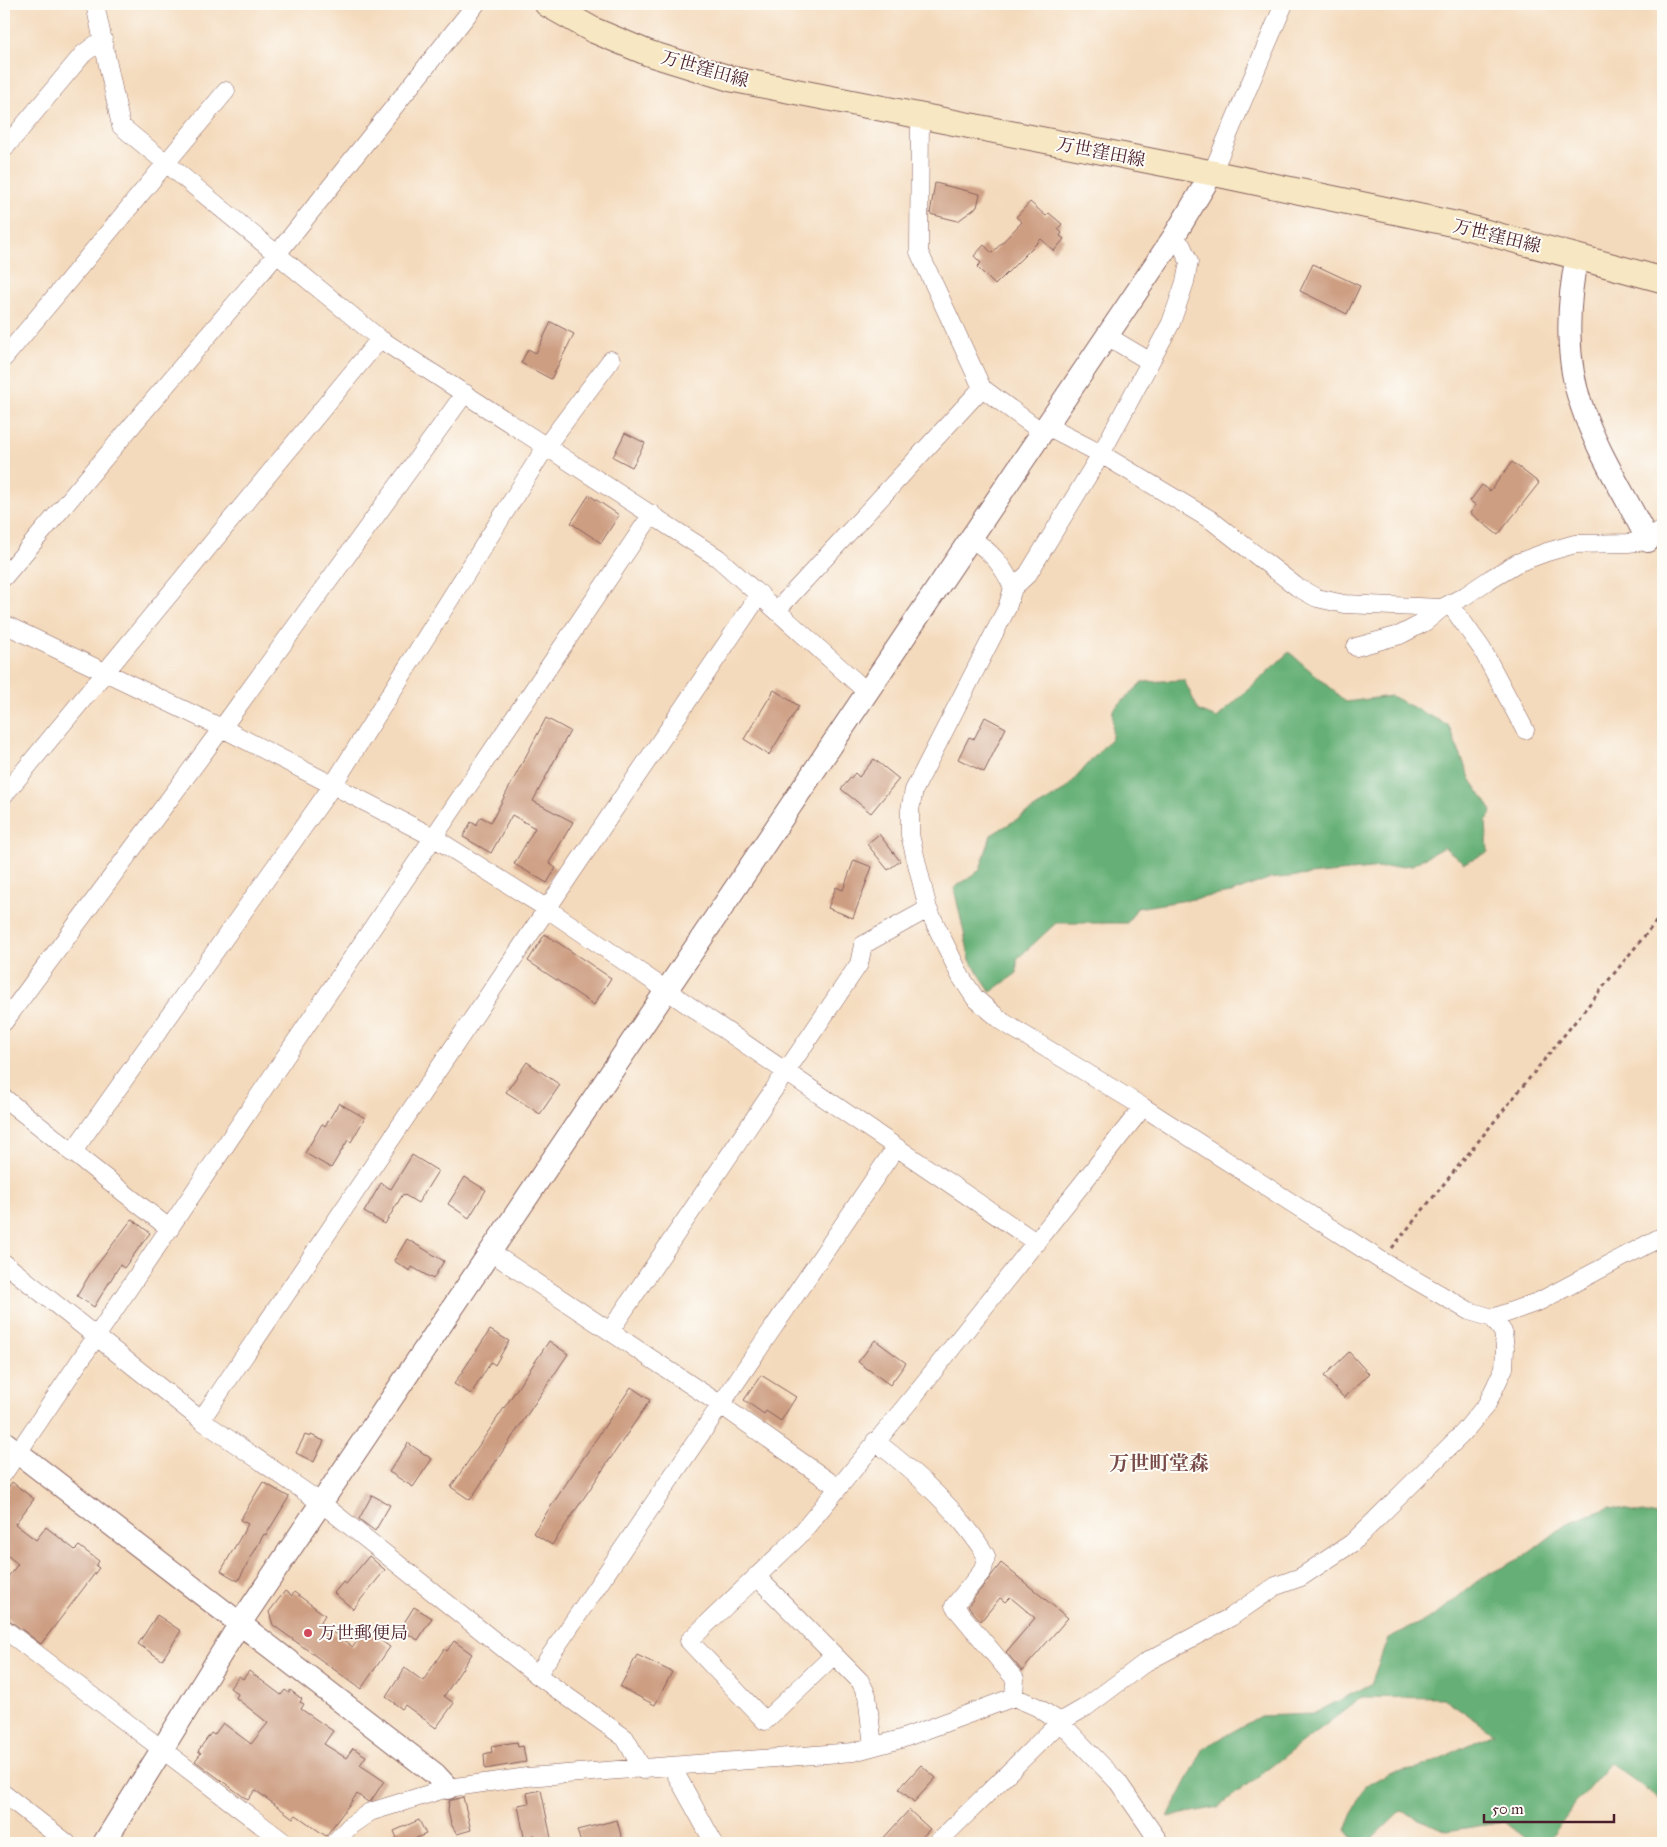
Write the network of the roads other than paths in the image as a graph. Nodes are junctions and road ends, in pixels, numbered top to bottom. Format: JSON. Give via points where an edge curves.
{"nodes":[{"id":1,"x":110,"y":4,"type":"edge"},
{"id":2,"x":476,"y":4,"type":"edge"},
{"id":3,"x":547,"y":4,"type":"edge"},
{"id":4,"x":1284,"y":4,"type":"edge"},
{"id":5,"x":97,"y":11,"type":"edge"},
{"id":6,"x":104,"y":39,"type":"junction"},
{"id":7,"x":226,"y":91,"type":"dead end"},
{"id":8,"x":920,"y":116,"type":"junction"},
{"id":9,"x":4,"y":149,"type":"edge"},
{"id":10,"x":166,"y":162,"type":"junction"},
{"id":11,"x":1212,"y":173,"type":"junction"},
{"id":12,"x":1173,"y":238,"type":"junction"},
{"id":13,"x":277,"y":254,"type":"junction"},
{"id":14,"x":1577,"y":256,"type":"junction"},
{"id":15,"x":1663,"y":280,"type":"edge"},
{"id":16,"x":1107,"y":336,"type":"junction"},
{"id":17,"x":380,"y":339,"type":"junction"},
{"id":18,"x":4,"y":358,"type":"edge"},
{"id":19,"x":611,"y":360,"type":"dead end"},
{"id":20,"x":1150,"y":361,"type":"junction"},
{"id":21,"x":982,"y":388,"type":"junction"},
{"id":22,"x":465,"y":393,"type":"junction"},
{"id":23,"x":1044,"y":429,"type":"junction"},
{"id":24,"x":546,"y":445,"type":"junction"},
{"id":25,"x":1101,"y":454,"type":"junction"},
{"id":26,"x":652,"y":514,"type":"junction"},
{"id":27,"x":1656,"y":535,"type":"edge"},
{"id":28,"x":971,"y":538,"type":"junction"},
{"id":29,"x":4,"y":577,"type":"edge"},
{"id":30,"x":1013,"y":588,"type":"junction"},
{"id":31,"x":760,"y":594,"type":"junction"},
{"id":32,"x":1446,"y":606,"type":"junction"},
{"id":33,"x":777,"y":610,"type":"junction"},
{"id":34,"x":4,"y":624,"type":"edge"},
{"id":35,"x":1356,"y":647,"type":"dead end"},
{"id":36,"x":105,"y":673,"type":"junction"},
{"id":37,"x":866,"y":692,"type":"junction"},
{"id":38,"x":222,"y":728,"type":"junction"},
{"id":39,"x":1525,"y":730,"type":"dead end"},
{"id":40,"x":333,"y":785,"type":"junction"},
{"id":41,"x":4,"y":795,"type":"edge"},
{"id":42,"x":433,"y":837,"type":"junction"},
{"id":43,"x":546,"y":908,"type":"junction"},
{"id":44,"x":928,"y":909,"type":"junction"},
{"id":45,"x":665,"y":990,"type":"junction"},
{"id":46,"x":4,"y":1022,"type":"edge"},
{"id":47,"x":784,"y":1071,"type":"junction"},
{"id":48,"x":4,"y":1098,"type":"edge"},
{"id":49,"x":1143,"y":1107,"type":"junction"},
{"id":50,"x":896,"y":1146,"type":"junction"},
{"id":51,"x":72,"y":1152,"type":"junction"},
{"id":52,"x":170,"y":1229,"type":"junction"},
{"id":53,"x":1663,"y":1236,"type":"edge"},
{"id":54,"x":1036,"y":1243,"type":"junction"},
{"id":55,"x":489,"y":1251,"type":"junction"},
{"id":56,"x":4,"y":1263,"type":"edge"},
{"id":57,"x":1493,"y":1318,"type":"junction"},
{"id":58,"x":610,"y":1331,"type":"junction"},
{"id":59,"x":97,"y":1337,"type":"junction"},
{"id":60,"x":721,"y":1405,"type":"junction"},
{"id":61,"x":201,"y":1420,"type":"junction"},
{"id":62,"x":875,"y":1441,"type":"junction"},
{"id":63,"x":11,"y":1448,"type":"edge"},
{"id":64,"x":4,"y":1473,"type":"edge"},
{"id":65,"x":837,"y":1487,"type":"junction"},
{"id":66,"x":320,"y":1502,"type":"junction"},
{"id":67,"x":756,"y":1576,"type":"junction"},
{"id":68,"x":239,"y":1625,"type":"junction"},
{"id":69,"x":4,"y":1629,"type":"edge"},
{"id":70,"x":834,"y":1655,"type":"junction"},
{"id":71,"x":537,"y":1675,"type":"junction"},
{"id":72,"x":1014,"y":1697,"type":"junction"},
{"id":73,"x":1060,"y":1722,"type":"junction"},
{"id":74,"x":874,"y":1746,"type":"junction"},
{"id":75,"x":162,"y":1749,"type":"junction"},
{"id":76,"x":672,"y":1767,"type":"junction"},
{"id":77,"x":643,"y":1770,"type":"junction"},
{"id":78,"x":448,"y":1788,"type":"junction"},
{"id":79,"x":4,"y":1794,"type":"edge"},
{"id":80,"x":67,"y":1843,"type":"edge"},
{"id":81,"x":104,"y":1843,"type":"edge"},
{"id":82,"x":285,"y":1843,"type":"edge"},
{"id":83,"x":334,"y":1843,"type":"edge"},
{"id":84,"x":714,"y":1843,"type":"edge"},
{"id":85,"x":936,"y":1843,"type":"edge"},
{"id":86,"x":1160,"y":1843,"type":"edge"}],
"edges":[{"from":1,"to":5,"type":"street"},
{"from":2,"to":13,"type":"street"},
{"from":3,"to":8,"type":"main road","name":"万世窪田線","via":[[593,30],[648,53],[732,79]]},
{"from":4,"to":11,"type":"street"},
{"from":5,"to":6,"type":"street"},
{"from":6,"to":9,"type":"street","via":[[83,54]]},
{"from":6,"to":10,"type":"street","via":[[120,126]]},
{"from":7,"to":10,"type":"street"},
{"from":8,"to":11,"type":"main road","name":"万世窪田線"},
{"from":8,"to":21,"type":"street","via":[[919,252]]},
{"from":10,"to":13,"type":"street"},
{"from":10,"to":18,"type":"street"},
{"from":11,"to":12,"type":"street"},
{"from":11,"to":14,"type":"main road","name":"万世窪田線","via":[[1459,225]]},
{"from":12,"to":16,"type":"street"},
{"from":12,"to":20,"type":"street","via":[[1182,246],[1189,262],[1171,323]]},
{"from":13,"to":17,"type":"street"},
{"from":13,"to":29,"type":"street"},
{"from":14,"to":15,"type":"main road","name":"万世窪田線"},
{"from":14,"to":27,"type":"street","via":[[1570,311],[1571,350],[1581,406]]},
{"from":16,"to":20,"type":"street"},
{"from":16,"to":23,"type":"street"},
{"from":17,"to":22,"type":"street"},
{"from":17,"to":36,"type":"street"},
{"from":19,"to":24,"type":"street"},
{"from":20,"to":25,"type":"street"},
{"from":21,"to":23,"type":"street"},
{"from":21,"to":33,"type":"street"},
{"from":22,"to":24,"type":"street"},
{"from":22,"to":38,"type":"street"},
{"from":23,"to":25,"type":"street"},
{"from":23,"to":28,"type":"street"},
{"from":24,"to":26,"type":"street"},
{"from":24,"to":40,"type":"street"},
{"from":25,"to":30,"type":"street","via":[[1028,574]]},
{"from":25,"to":32,"type":"street","via":[[1211,520],[1297,587],[1317,598],[1344,604]]},
{"from":26,"to":31,"type":"street","via":[[718,558]]},
{"from":26,"to":42,"type":"street"},
{"from":27,"to":32,"type":"street","via":[[1628,543],[1575,544],[1547,552],[1517,563]]},
{"from":28,"to":30,"type":"street","via":[[1005,569]]},
{"from":28,"to":37,"type":"street"},
{"from":30,"to":44,"type":"street","via":[[1007,608],[914,790],[910,835]]},
{"from":31,"to":33,"type":"street"},
{"from":31,"to":43,"type":"street"},
{"from":32,"to":35,"type":"street","via":[[1425,622],[1400,634]]},
{"from":32,"to":39,"type":"street","via":[[1482,649]]},
{"from":33,"to":37,"type":"street"},
{"from":34,"to":36,"type":"street"},
{"from":36,"to":38,"type":"street"},
{"from":36,"to":41,"type":"street"},
{"from":37,"to":45,"type":"street"},
{"from":38,"to":40,"type":"street"},
{"from":38,"to":46,"type":"street"},
{"from":40,"to":42,"type":"street"},
{"from":40,"to":51,"type":"street"},
{"from":42,"to":43,"type":"street"},
{"from":42,"to":52,"type":"street"},
{"from":43,"to":45,"type":"street"},
{"from":43,"to":61,"type":"street"},
{"from":44,"to":47,"type":"street","via":[[863,945],[859,964]]},
{"from":44,"to":49,"type":"street","via":[[961,977],[975,998],[1003,1022]]},
{"from":45,"to":47,"type":"street"},
{"from":45,"to":55,"type":"street"},
{"from":47,"to":50,"type":"street"},
{"from":47,"to":58,"type":"street"},
{"from":48,"to":51,"type":"street"},
{"from":49,"to":54,"type":"street"},
{"from":49,"to":57,"type":"street","via":[[1382,1261],[1469,1311]]},
{"from":50,"to":54,"type":"street"},
{"from":50,"to":60,"type":"street"},
{"from":51,"to":52,"type":"street"},
{"from":52,"to":59,"type":"street"},
{"from":53,"to":57,"type":"street","via":[[1540,1301]]},
{"from":54,"to":62,"type":"street"},
{"from":55,"to":58,"type":"street"},
{"from":55,"to":66,"type":"street"},
{"from":56,"to":59,"type":"street"},
{"from":57,"to":73,"type":"street","via":[[1503,1332],[1504,1368],[1487,1404],[1379,1519],[1322,1565],[1276,1586],[1232,1617],[1146,1662],[1086,1707]]},
{"from":58,"to":60,"type":"street"},
{"from":59,"to":61,"type":"street"},
{"from":59,"to":63,"type":"street"},
{"from":60,"to":65,"type":"street"},
{"from":60,"to":71,"type":"street"},
{"from":61,"to":66,"type":"street"},
{"from":62,"to":65,"type":"street"},
{"from":62,"to":72,"type":"street","via":[[949,1509],[986,1556],[983,1570],[954,1606],[1016,1679]]},
{"from":63,"to":64,"type":"street"},
{"from":63,"to":68,"type":"street"},
{"from":65,"to":67,"type":"street","via":[[798,1537]]},
{"from":66,"to":68,"type":"street"},
{"from":66,"to":71,"type":"street"},
{"from":67,"to":70,"type":"street"},
{"from":67,"to":70,"type":"street","via":[[689,1641],[765,1721]]},
{"from":68,"to":75,"type":"street"},
{"from":68,"to":78,"type":"street","via":[[435,1774]]},
{"from":69,"to":75,"type":"street"},
{"from":70,"to":74,"type":"street","via":[[860,1681],[867,1695]]},
{"from":71,"to":77,"type":"street","via":[[625,1738]]},
{"from":72,"to":73,"type":"street"},
{"from":72,"to":74,"type":"street"},
{"from":73,"to":85,"type":"street"},
{"from":73,"to":86,"type":"street","via":[[1118,1782]]},
{"from":74,"to":76,"type":"street","via":[[853,1752]]},
{"from":75,"to":81,"type":"street"},
{"from":75,"to":82,"type":"street"},
{"from":76,"to":77,"type":"street"},
{"from":76,"to":84,"type":"street"},
{"from":77,"to":78,"type":"street","via":[[527,1777]]},
{"from":78,"to":83,"type":"street","via":[[370,1812],[351,1825]]},
{"from":79,"to":80,"type":"street"}]}
